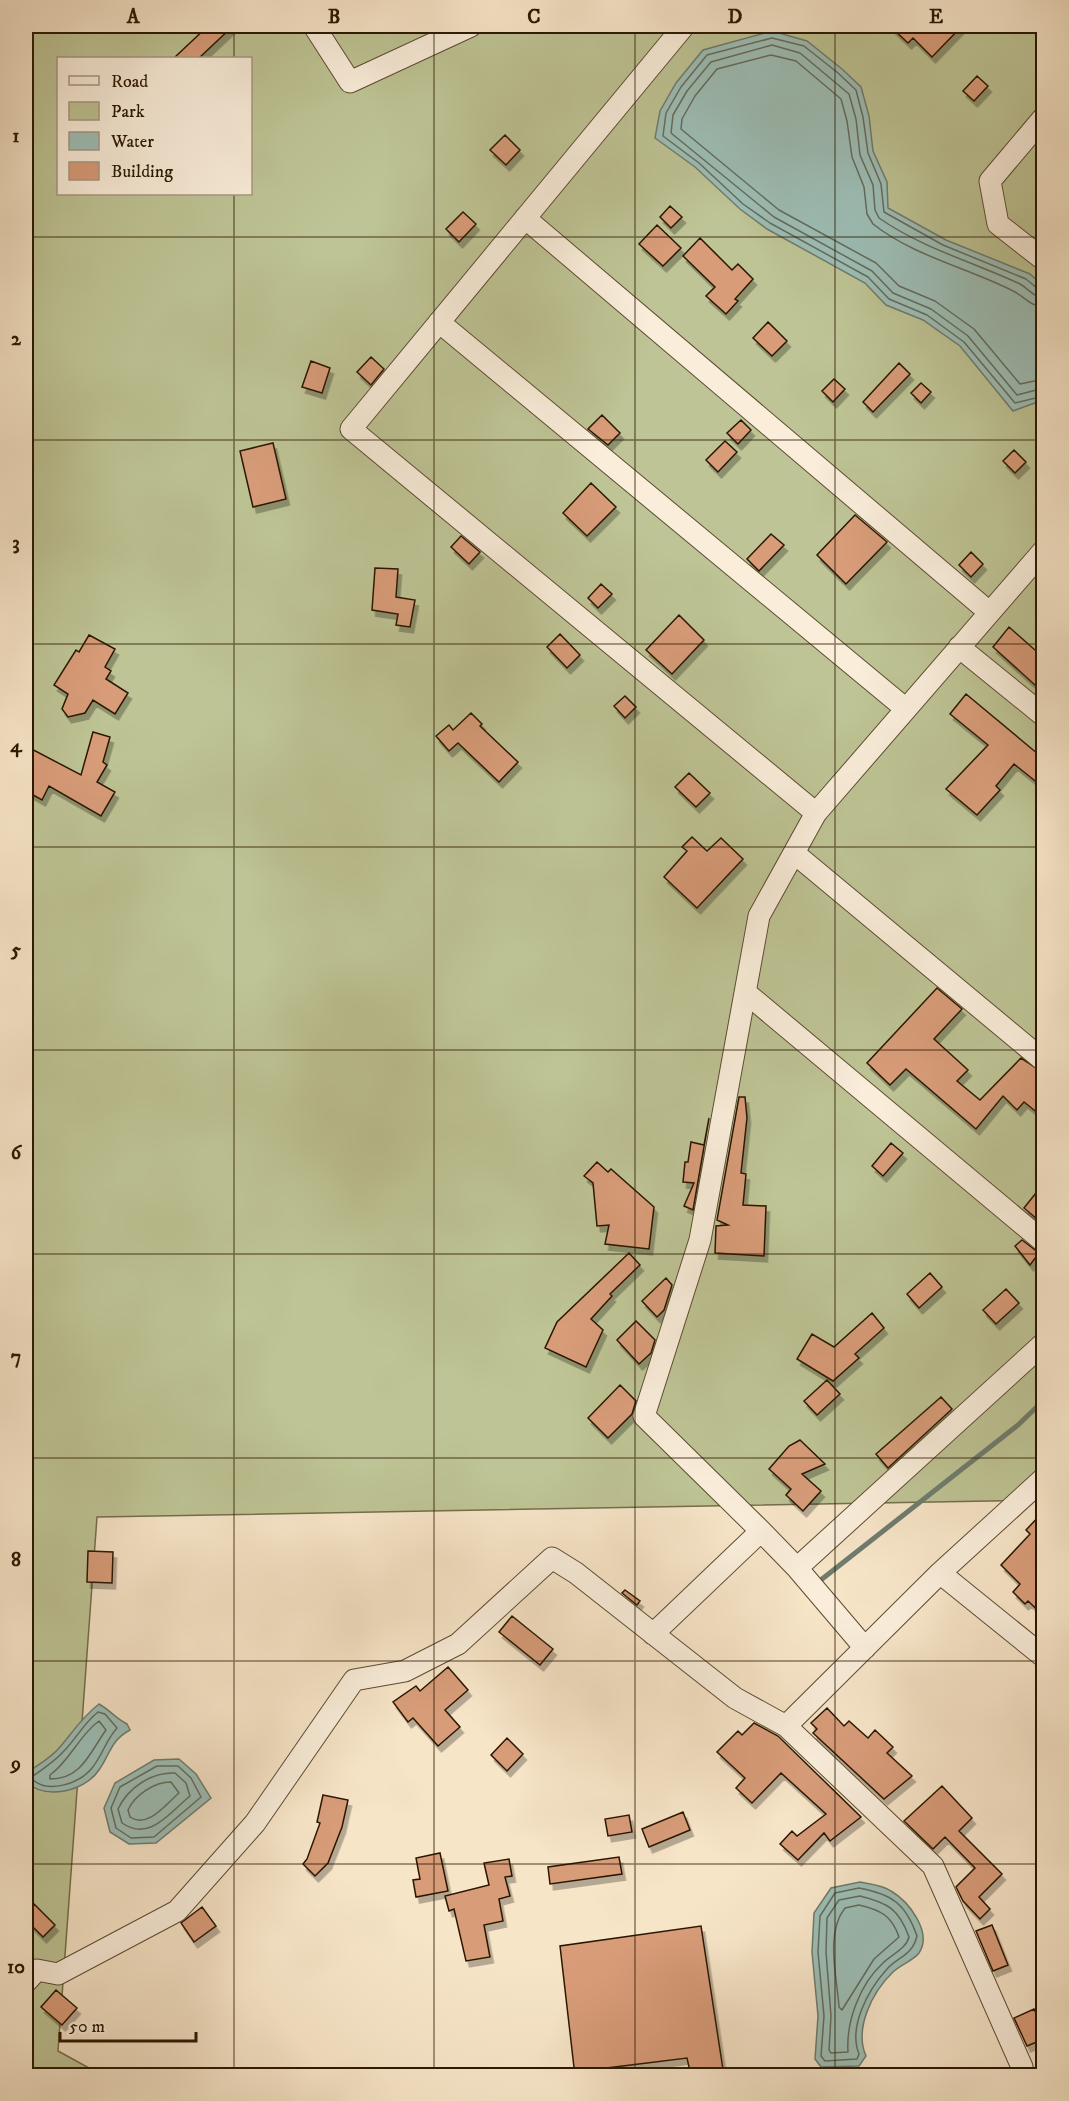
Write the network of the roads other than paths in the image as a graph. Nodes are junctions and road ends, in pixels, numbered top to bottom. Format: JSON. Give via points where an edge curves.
{"nodes":[{"id":1,"x":314,"y":26,"type":"edge"},
{"id":2,"x":471,"y":26,"type":"edge"},
{"id":3,"x":684,"y":26,"type":"edge"},
{"id":4,"x":1044,"y":117,"type":"edge"},
{"id":5,"x":525,"y":218,"type":"junction"},
{"id":6,"x":1044,"y":260,"type":"edge"},
{"id":7,"x":439,"y":322,"type":"junction"},
{"id":8,"x":1044,"y":550,"type":"edge"},
{"id":9,"x":990,"y":612,"type":"junction"},
{"id":10,"x":959,"y":647,"type":"junction"},
{"id":11,"x":906,"y":709,"type":"junction"},
{"id":12,"x":1044,"y":716,"type":"edge"},
{"id":13,"x":816,"y":813,"type":"junction"},
{"id":14,"x":794,"y":854,"type":"junction"},
{"id":15,"x":745,"y":992,"type":"junction"},
{"id":16,"x":1044,"y":1061,"type":"edge"},
{"id":17,"x":1044,"y":1242,"type":"edge"},
{"id":18,"x":1044,"y":1343,"type":"edge"},
{"id":19,"x":1043,"y":1479,"type":"edge"},
{"id":20,"x":761,"y":1531,"type":"junction"},
{"id":21,"x":796,"y":1568,"type":"junction"},
{"id":22,"x":940,"y":1573,"type":"junction"},
{"id":23,"x":653,"y":1634,"type":"junction"},
{"id":24,"x":865,"y":1648,"type":"junction"},
{"id":25,"x":1044,"y":1657,"type":"edge"},
{"id":26,"x":786,"y":1726,"type":"junction"},
{"id":27,"x":26,"y":1982,"type":"edge"},
{"id":28,"x":1019,"y":2076,"type":"edge"}],
"edges":[{"from":1,"to":2,"type":"street","via":[[350,82]]},
{"from":3,"to":5,"type":"street"},
{"from":4,"to":6,"type":"street","via":[[990,181],[998,224]]},
{"from":5,"to":7,"type":"street"},
{"from":5,"to":9,"type":"street"},
{"from":7,"to":11,"type":"street"},
{"from":7,"to":13,"type":"street","via":[[351,429]]},
{"from":8,"to":9,"type":"street"},
{"from":9,"to":10,"type":"street"},
{"from":10,"to":11,"type":"street"},
{"from":10,"to":12,"type":"street"},
{"from":11,"to":13,"type":"street"},
{"from":13,"to":14,"type":"street"},
{"from":14,"to":15,"type":"street","via":[[759,916]]},
{"from":14,"to":16,"type":"street"},
{"from":15,"to":17,"type":"street"},
{"from":15,"to":20,"type":"street","via":[[700,1240],[644,1416]]},
{"from":18,"to":21,"type":"street"},
{"from":19,"to":22,"type":"street"},
{"from":20,"to":21,"type":"street"},
{"from":20,"to":23,"type":"street"},
{"from":21,"to":24,"type":"street"},
{"from":22,"to":24,"type":"street"},
{"from":22,"to":25,"type":"street"},
{"from":23,"to":26,"type":"street","via":[[735,1698]]},
{"from":23,"to":27,"type":"street","via":[[552,1558],[458,1644],[405,1671],[354,1680],[255,1822],[177,1911],[58,1974],[37,1970]]},
{"from":24,"to":26,"type":"street"},
{"from":26,"to":28,"type":"street","via":[[933,1866],[1022,2067]]}]}
